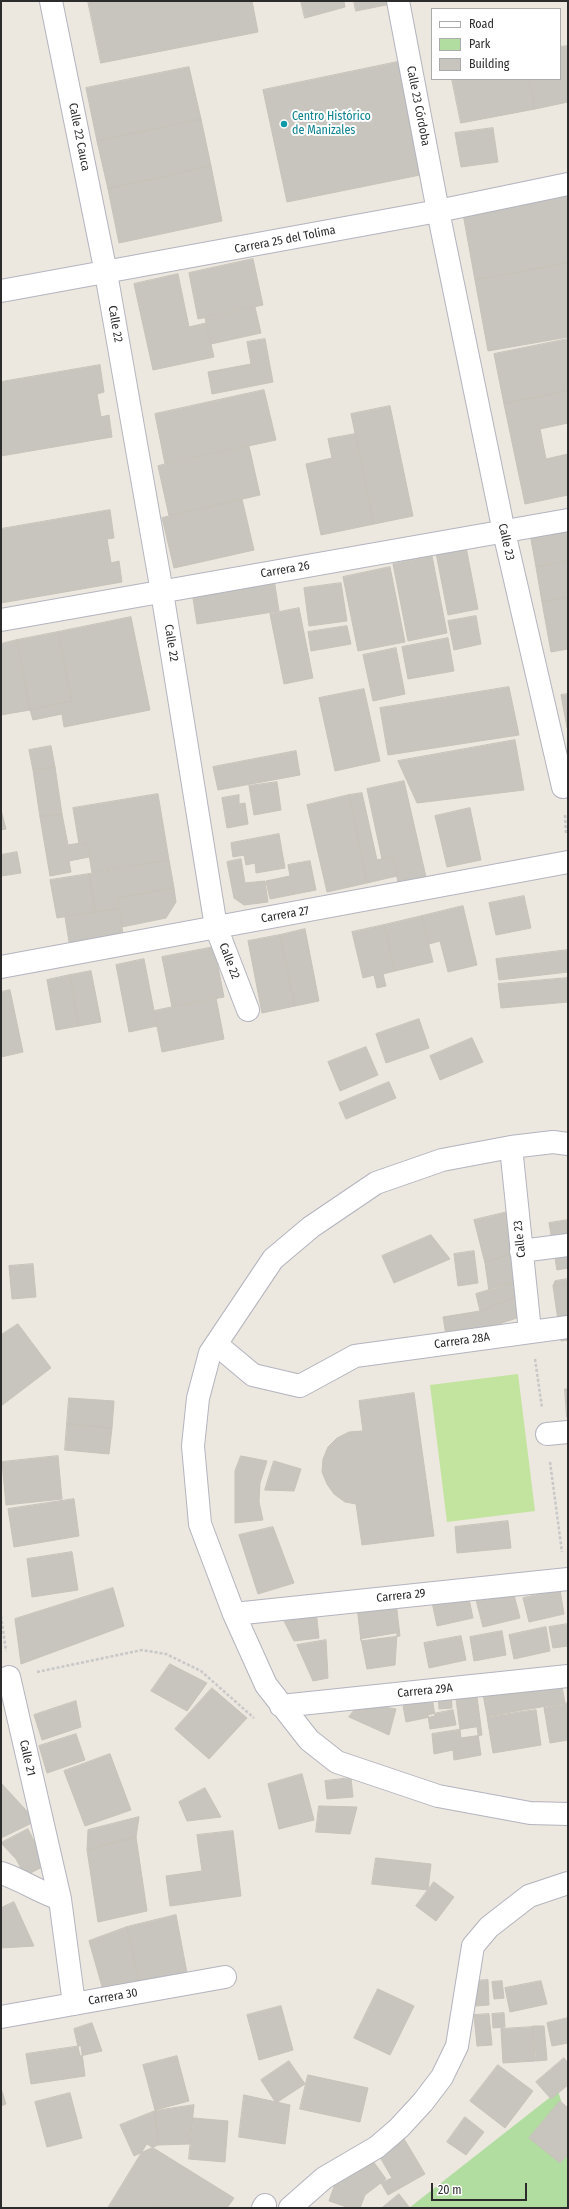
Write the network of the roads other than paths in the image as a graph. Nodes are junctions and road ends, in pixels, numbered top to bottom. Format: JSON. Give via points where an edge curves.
{"nodes":[{"id":1,"x":51,"y":1,"type":"edge"},
{"id":2,"x":398,"y":1,"type":"edge"},
{"id":3,"x":568,"y":184,"type":"edge"},
{"id":4,"x":438,"y":211,"type":"junction"},
{"id":5,"x":106,"y":273,"type":"junction"},
{"id":6,"x":1,"y":291,"type":"edge"},
{"id":7,"x":568,"y":520,"type":"edge"},
{"id":8,"x":504,"y":532,"type":"junction"},
{"id":9,"x":162,"y":592,"type":"junction"},
{"id":10,"x":1,"y":620,"type":"edge"},
{"id":11,"x":563,"y":787,"type":"road end"},
{"id":12,"x":568,"y":866,"type":"edge"},
{"id":13,"x":216,"y":928,"type":"junction"},
{"id":14,"x":1,"y":967,"type":"edge"},
{"id":15,"x":248,"y":1010,"type":"dead end"},
{"id":16,"x":568,"y":1144,"type":"edge"},
{"id":17,"x":511,"y":1147,"type":"junction"},
{"id":18,"x":568,"y":1245,"type":"edge"},
{"id":19,"x":522,"y":1251,"type":"junction"},
{"id":20,"x":568,"y":1326,"type":"edge"},
{"id":21,"x":530,"y":1331,"type":"junction"},
{"id":22,"x":216,"y":1344,"type":"junction"},
{"id":23,"x":568,"y":1432,"type":"edge"},
{"id":24,"x":547,"y":1434,"type":"dead end"},
{"id":25,"x":568,"y":1579,"type":"edge"},
{"id":26,"x":234,"y":1614,"type":"junction"},
{"id":27,"x":568,"y":1676,"type":"edge"},
{"id":28,"x":9,"y":1677,"type":"road end"},
{"id":29,"x":282,"y":1706,"type":"junction"},
{"id":30,"x":568,"y":1814,"type":"edge"},
{"id":31,"x":1,"y":1873,"type":"edge"},
{"id":32,"x":568,"y":1883,"type":"edge"},
{"id":33,"x":60,"y":1899,"type":"junction"},
{"id":34,"x":225,"y":1977,"type":"dead end"},
{"id":35,"x":74,"y":2004,"type":"junction"},
{"id":36,"x":1,"y":2017,"type":"edge"},
{"id":37,"x":290,"y":2208,"type":"edge"}],
"edges":[{"from":1,"to":5,"type":"street","name":"Calle 22 Cauca"},
{"from":2,"to":4,"type":"street","name":"Calle 23 Córdoba"},
{"from":3,"to":4,"type":"street","name":"Carrera 25 del Tolima"},
{"from":4,"to":5,"type":"street","name":"Carrera 25 del Tolima"},
{"from":4,"to":8,"type":"street","name":"Calle 23"},
{"from":5,"to":6,"type":"street","name":"Carrera 25 del Tolima"},
{"from":5,"to":9,"type":"street","name":"Calle 22"},
{"from":7,"to":8,"type":"street","name":"Carrera 26"},
{"from":8,"to":9,"type":"street","name":"Carrera 26"},
{"from":8,"to":11,"type":"street","name":"Calle 23"},
{"from":9,"to":10,"type":"street","name":"Carrera 26"},
{"from":9,"to":13,"type":"street","name":"Calle 22"},
{"from":12,"to":13,"type":"street","name":"Carrera 27"},
{"from":13,"to":14,"type":"street","name":"Carrera 27"},
{"from":13,"to":15,"type":"street","name":"Calle 22"},
{"from":16,"to":17,"type":"street","via":[[553,1142]]},
{"from":17,"to":19,"type":"street","name":"Calle 23"},
{"from":17,"to":22,"type":"street","via":[[442,1160],[376,1183],[311,1227],[273,1259]]},
{"from":18,"to":19,"type":"street"},
{"from":19,"to":21,"type":"street","name":"Calle 23"},
{"from":20,"to":21,"type":"street","name":"Carrera 28A"},
{"from":21,"to":22,"type":"street","name":"Carrera 28A","via":[[355,1356],[300,1386],[253,1375]]},
{"from":22,"to":26,"type":"street","via":[[210,1353],[198,1398],[193,1446],[200,1524]]},
{"from":23,"to":24,"type":"street"},
{"from":25,"to":26,"type":"street","name":"Carrera 29"},
{"from":26,"to":29,"type":"street","via":[[266,1685]]},
{"from":27,"to":29,"type":"street","name":"Carrera 29A"},
{"from":28,"to":33,"type":"street","name":"Calle 21"},
{"from":29,"to":30,"type":"street","via":[[309,1740],[337,1762],[438,1796],[530,1814]]},
{"from":31,"to":33,"type":"street","via":[[18,1878],[41,1893]]},
{"from":32,"to":37,"type":"street","via":[[529,1896],[489,1927],[473,1946],[457,2046],[442,2076],[423,2102],[377,2147],[324,2178]]},
{"from":33,"to":35,"type":"street","name":"Calle 21"},
{"from":34,"to":35,"type":"street","name":"Carrera 30"},
{"from":35,"to":36,"type":"street","name":"Carrera 30"}]}
